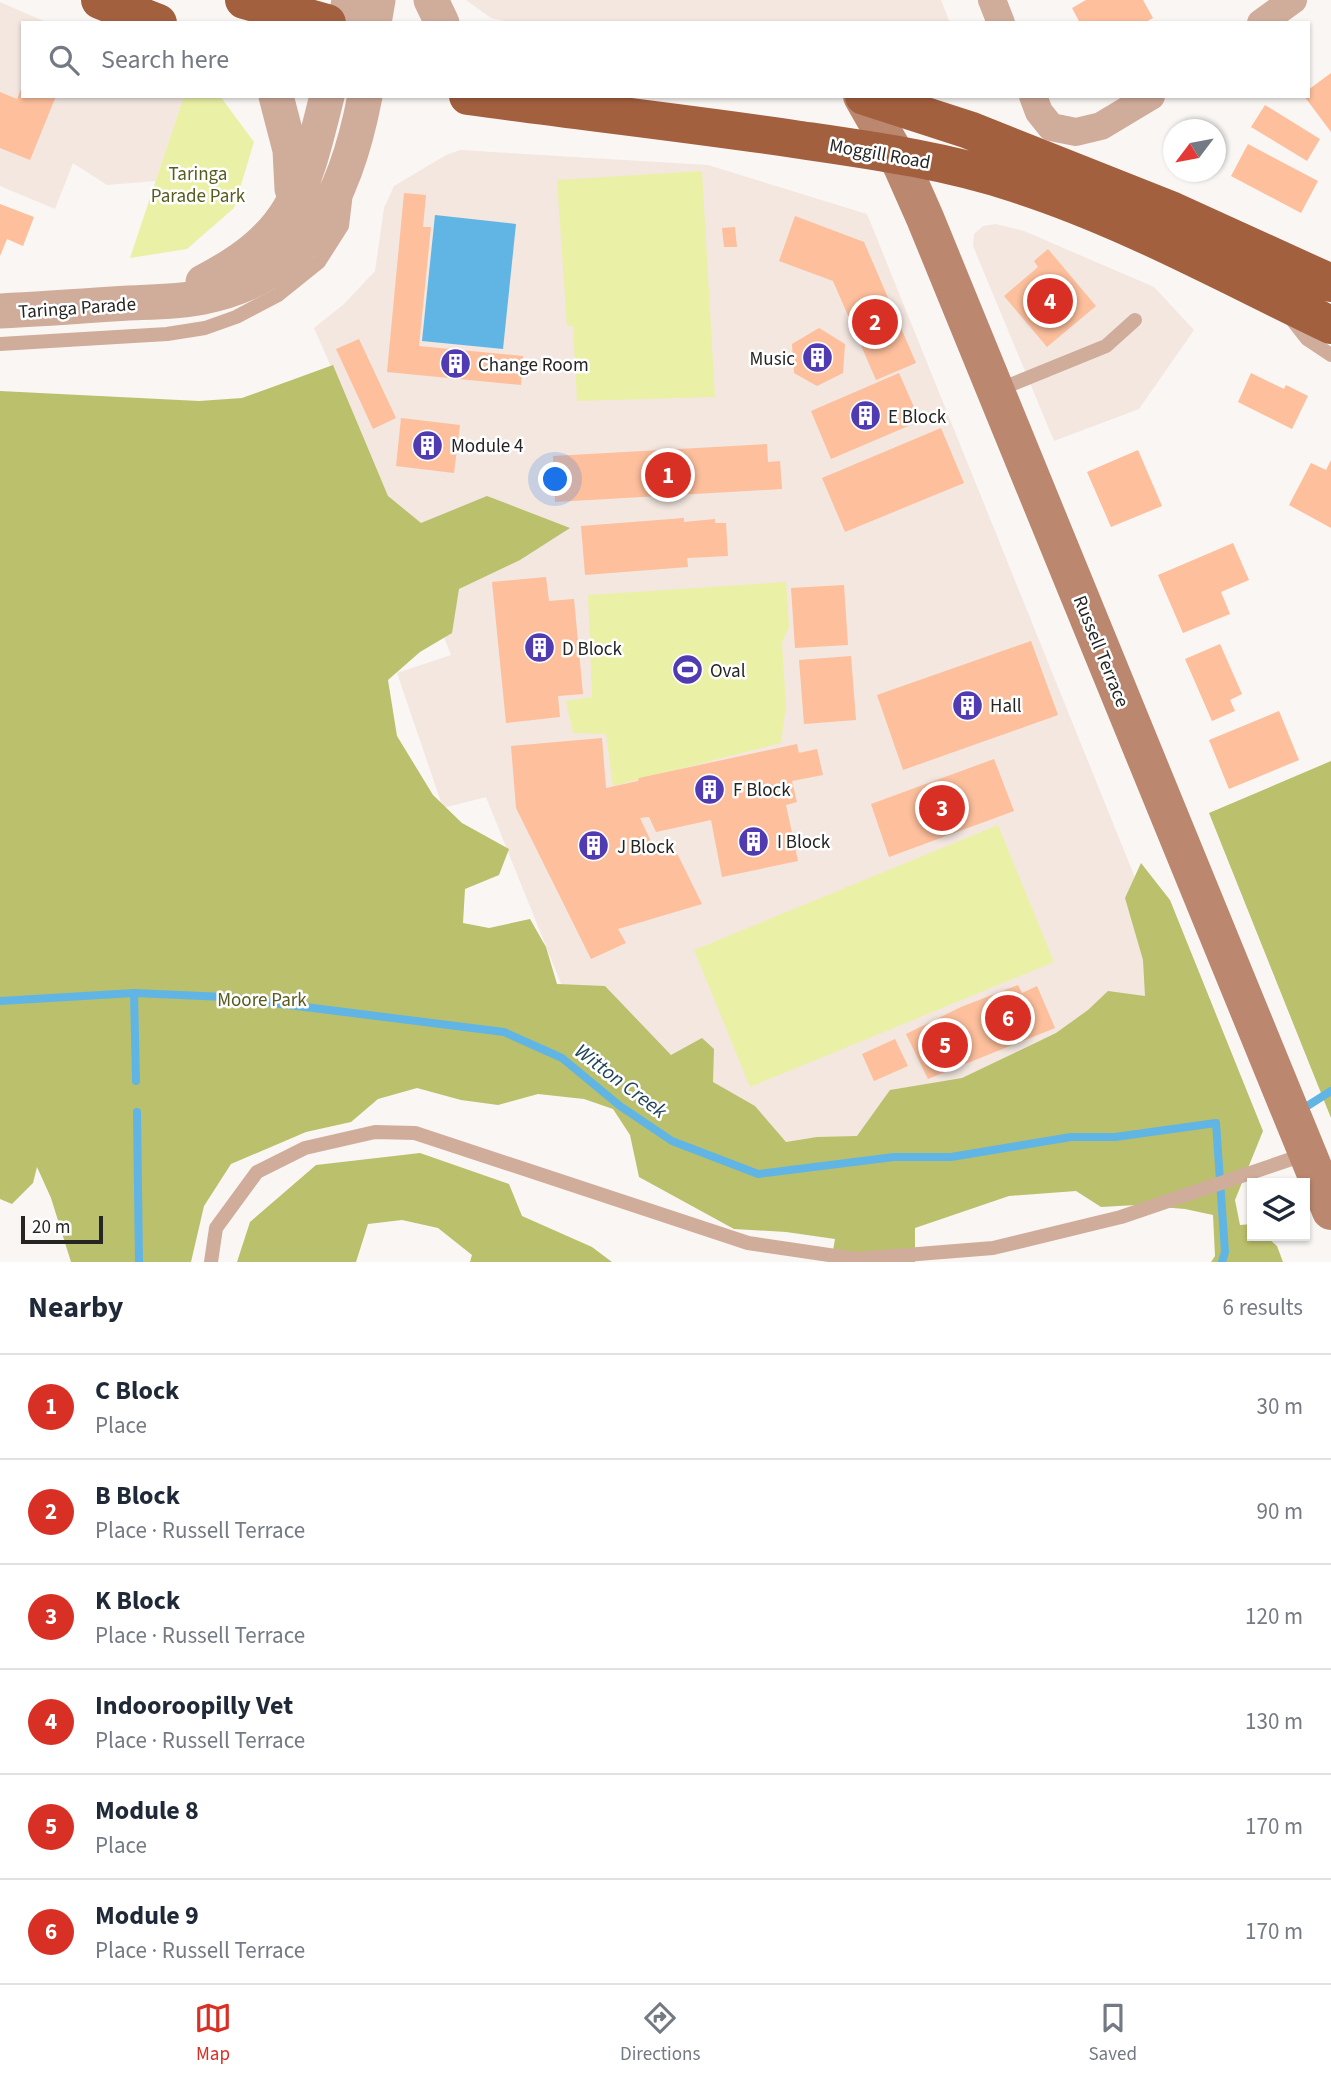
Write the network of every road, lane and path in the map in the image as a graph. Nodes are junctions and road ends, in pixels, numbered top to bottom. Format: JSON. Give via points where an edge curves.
{"nodes":[{"id":1,"x":100,"y":0,"type":"edge"},
{"id":2,"x":244,"y":0,"type":"edge"},
{"id":3,"x":349,"y":0,"type":"edge"},
{"id":4,"x":378,"y":0,"type":"edge"},
{"id":5,"x":431,"y":0,"type":"edge"},
{"id":6,"x":992,"y":0,"type":"edge"},
{"id":7,"x":1293,"y":0,"type":"edge"},
{"id":8,"x":153,"y":21,"type":"edge"},
{"id":9,"x":320,"y":21,"type":"edge"},
{"id":10,"x":345,"y":21,"type":"edge"},
{"id":11,"x":374,"y":21,"type":"edge"},
{"id":12,"x":441,"y":21,"type":"edge"},
{"id":13,"x":1000,"y":21,"type":"edge"},
{"id":14,"x":1264,"y":21,"type":"edge"},
{"id":15,"x":277,"y":98,"type":"edge"},
{"id":16,"x":326,"y":98,"type":"edge"},
{"id":17,"x":364,"y":98,"type":"edge"},
{"id":18,"x":484,"y":98,"type":"edge"},
{"id":19,"x":864,"y":98,"type":"edge"},
{"id":20,"x":869,"y":98,"type":"edge"},
{"id":21,"x":1033,"y":98,"type":"edge"},
{"id":22,"x":1148,"y":98,"type":"edge"},
{"id":23,"x":895,"y":154,"type":"junction"},
{"id":24,"x":345,"y":175,"type":"junction"},
{"id":25,"x":277,"y":228,"type":"junction"},
{"id":26,"x":1331,"y":283,"type":"edge"},
{"id":27,"x":1268,"y":296,"type":"junction"},
{"id":28,"x":154,"y":302,"type":"junction"},
{"id":29,"x":0,"y":311,"type":"edge"},
{"id":30,"x":1135,"y":320,"type":"dead end"},
{"id":31,"x":1331,"y":326,"type":"edge"},
{"id":32,"x":0,"y":344,"type":"edge"},
{"id":33,"x":1331,"y":355,"type":"edge"},
{"id":34,"x":997,"y":390,"type":"junction"},
{"id":35,"x":1307,"y":1154,"type":"junction"},
{"id":36,"x":1331,"y":1211,"type":"edge"},
{"id":37,"x":211,"y":1262,"type":"edge"}],
"edges":[{"from":1,"to":8,"type":"highway"},
{"from":2,"to":9,"type":"highway"},
{"from":3,"to":10,"type":"street"},
{"from":4,"to":11,"type":"street"},
{"from":5,"to":12,"type":"street"},
{"from":6,"to":13,"type":"street"},
{"from":7,"to":14,"type":"street"},
{"from":15,"to":25,"type":"street","via":[[293,177],[289,202]]},
{"from":16,"to":25,"type":"street","name":"Taringa Parade","via":[[303,181]]},
{"from":17,"to":24,"type":"street","name":"Taringa Parade"},
{"from":18,"to":23,"type":"highway","name":"Moggill Road"},
{"from":19,"to":23,"type":"main road","name":"Russell Terrace"},
{"from":20,"to":26,"type":"highway","via":[[969,130],[1147,201]]},
{"from":21,"to":22,"type":"street","via":[[1051,127],[1076,132],[1101,126]]},
{"from":23,"to":27,"type":"highway","name":"Moggill Road","via":[[1054,197]]},
{"from":23,"to":34,"type":"main road","name":"Russell Terrace"},
{"from":24,"to":28,"type":"street","name":"Taringa Parade","via":[[317,227],[275,269],[233,290]]},
{"from":24,"to":32,"type":"lane","via":[[345,218],[327,253],[296,283],[250,312],[177,333]]},
{"from":25,"to":28,"type":"street","name":"Taringa Parade","via":[[229,268]]},
{"from":27,"to":31,"type":"highway","name":"Moggill Road"},
{"from":27,"to":33,"type":"lane","name":"Moggill Road","via":[[1307,339]]},
{"from":28,"to":29,"type":"street","name":"Taringa Parade"},
{"from":30,"to":34,"type":"lane","via":[[1106,346]]},
{"from":34,"to":35,"type":"main road","name":"Russell Terrace"},
{"from":35,"to":36,"type":"main road","name":"Russell Terrace"},
{"from":35,"to":37,"type":"lane","via":[[1121,1217],[993,1248],[856,1259],[748,1243],[415,1133],[375,1132],[305,1148],[257,1172],[216,1228]]}]}
